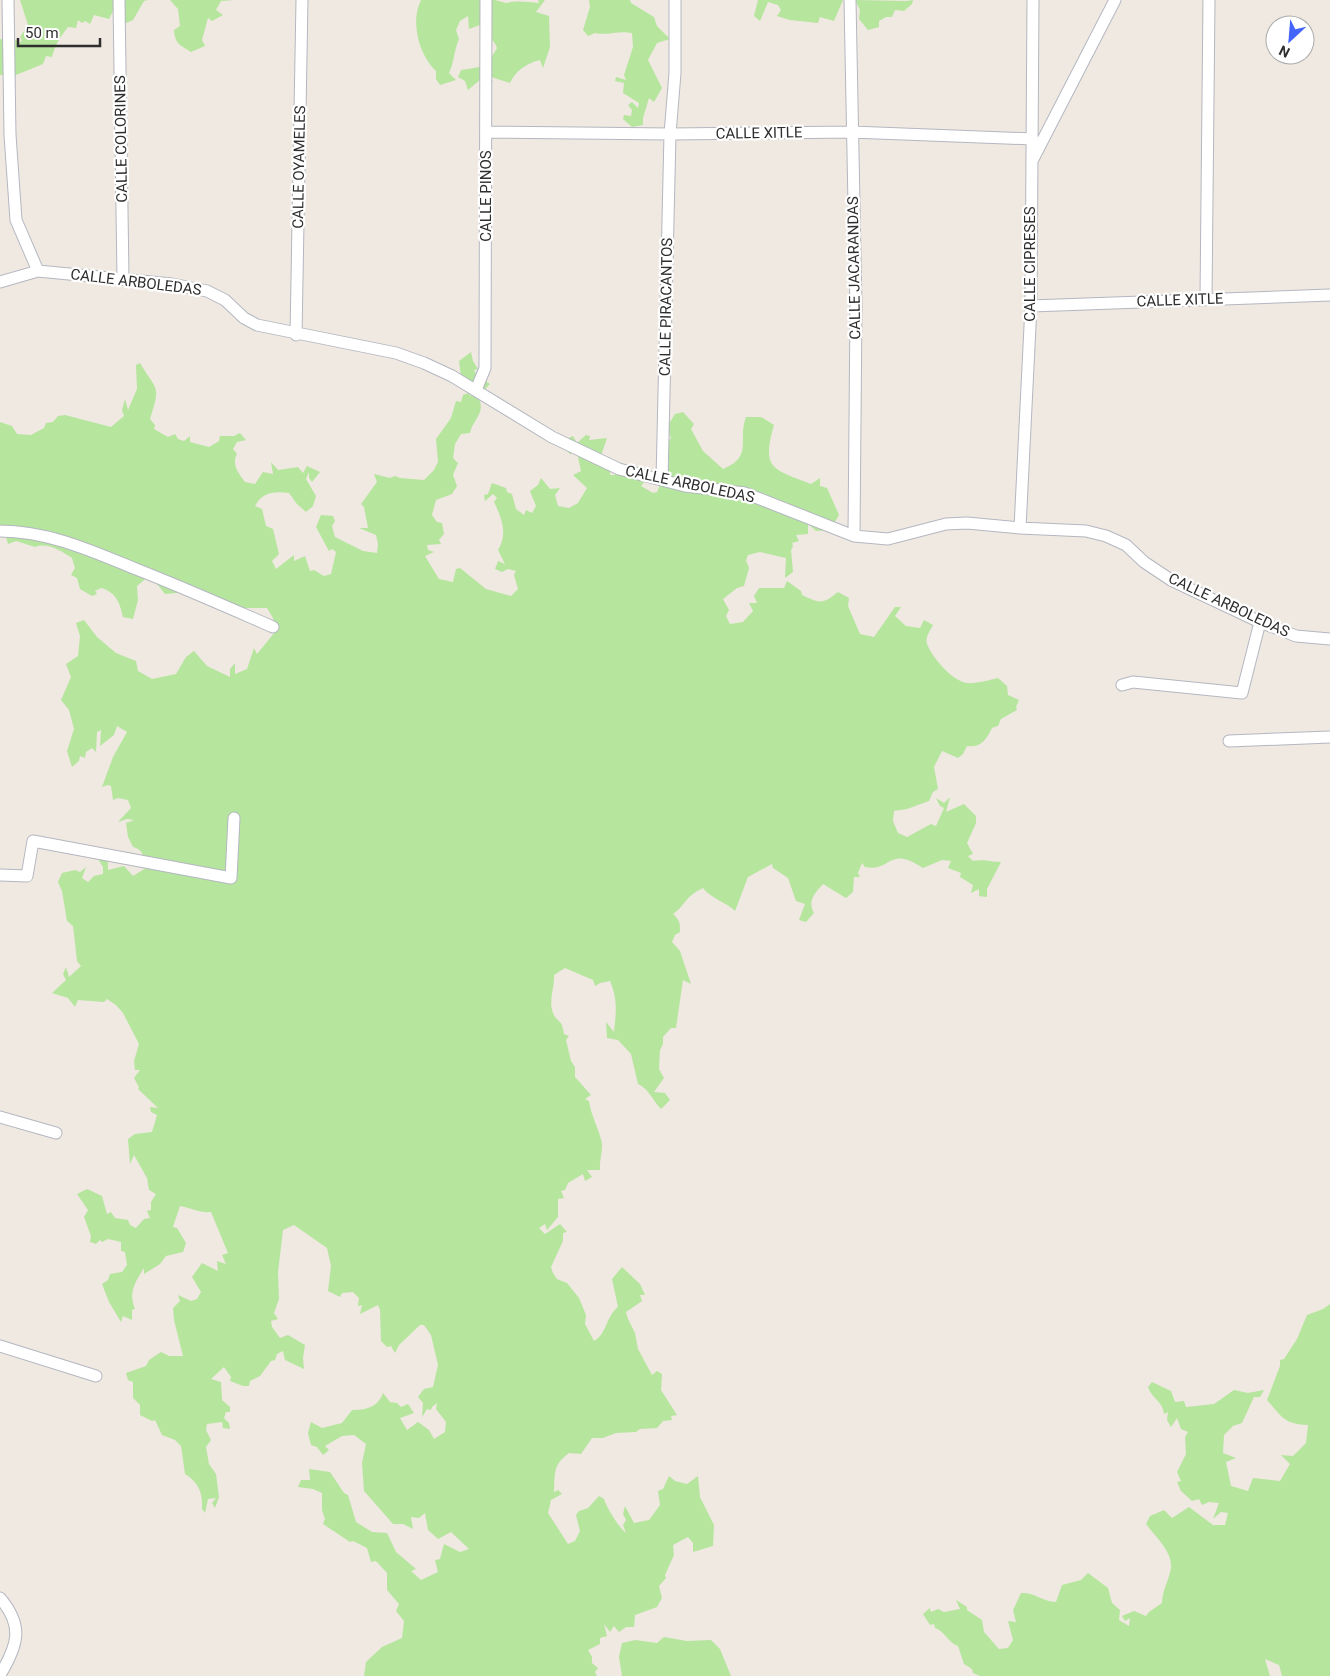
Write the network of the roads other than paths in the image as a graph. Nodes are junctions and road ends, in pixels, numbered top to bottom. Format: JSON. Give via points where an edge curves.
{"nodes":[{"id":1,"x":8,"y":0,"type":"edge"},
{"id":2,"x":119,"y":0,"type":"edge"},
{"id":3,"x":302,"y":0,"type":"edge"},
{"id":4,"x":486,"y":0,"type":"edge"},
{"id":5,"x":675,"y":0,"type":"edge"},
{"id":6,"x":850,"y":0,"type":"edge"},
{"id":7,"x":1033,"y":0,"type":"edge"},
{"id":8,"x":1115,"y":0,"type":"edge"},
{"id":9,"x":1209,"y":0,"type":"edge"},
{"id":10,"x":486,"y":132,"type":"junction"},
{"id":11,"x":852,"y":132,"type":"junction"},
{"id":12,"x":670,"y":134,"type":"junction"},
{"id":13,"x":1033,"y":139,"type":"junction"},
{"id":14,"x":1030,"y":165,"type":"junction"},
{"id":15,"x":38,"y":271,"type":"junction"},
{"id":16,"x":123,"y":279,"type":"junction"},
{"id":17,"x":0,"y":282,"type":"edge"},
{"id":18,"x":1330,"y":295,"type":"edge"},
{"id":19,"x":1206,"y":299,"type":"junction"},
{"id":20,"x":1031,"y":306,"type":"junction"},
{"id":21,"x":296,"y":335,"type":"junction"},
{"id":22,"x":476,"y":390,"type":"junction"},
{"id":23,"x":662,"y":480,"type":"junction"},
{"id":24,"x":1020,"y":528,"type":"junction"},
{"id":25,"x":0,"y":531,"type":"edge"},
{"id":26,"x":854,"y":536,"type":"junction"},
{"id":27,"x":1260,"y":622,"type":"junction"},
{"id":28,"x":273,"y":628,"type":"dead end"},
{"id":29,"x":1330,"y":639,"type":"edge"},
{"id":30,"x":1122,"y":685,"type":"dead end"},
{"id":31,"x":1330,"y":737,"type":"edge"},
{"id":32,"x":1229,"y":741,"type":"dead end"},
{"id":33,"x":234,"y":818,"type":"dead end"},
{"id":34,"x":0,"y":875,"type":"edge"},
{"id":35,"x":0,"y":1117,"type":"edge"},
{"id":36,"x":56,"y":1133,"type":"dead end"},
{"id":37,"x":0,"y":1346,"type":"edge"},
{"id":38,"x":96,"y":1376,"type":"dead end"},
{"id":39,"x":0,"y":1598,"type":"edge"},
{"id":40,"x":0,"y":1674,"type":"edge"}],
"edges":[{"from":1,"to":15,"type":"street","via":[[10,135],[16,220]]},
{"from":2,"to":16,"type":"street","name":"CALLE COLORINES"},
{"from":3,"to":21,"type":"street","name":"CALLE OYAMELES"},
{"from":4,"to":10,"type":"street","name":"CALLE PINOS"},
{"from":5,"to":12,"type":"street","name":"CALLE PIRACANTOS","via":[[675,73]]},
{"from":6,"to":11,"type":"street","name":"CALLE JACARANDAS"},
{"from":7,"to":13,"type":"street","name":"CALLE CIPRESES"},
{"from":8,"to":14,"type":"street"},
{"from":9,"to":19,"type":"street"},
{"from":10,"to":12,"type":"street","name":"CALLE XITLE"},
{"from":10,"to":22,"type":"street","name":"CALLE PINOS","via":[[485,368]]},
{"from":11,"to":12,"type":"street","name":"CALLE XITLE"},
{"from":11,"to":13,"type":"street","name":"CALLE XITLE"},
{"from":11,"to":26,"type":"street","name":"CALLE JACARANDAS","via":[[856,307]]},
{"from":12,"to":23,"type":"street","name":"CALLE PIRACANTOS"},
{"from":13,"to":14,"type":"street","name":"CALLE CIPRESES"},
{"from":14,"to":20,"type":"street","name":"CALLE CIPRESES"},
{"from":15,"to":16,"type":"street","name":"CALLE ARBOLEDAS"},
{"from":15,"to":17,"type":"street","name":"CALLE ARBOLEDAS"},
{"from":16,"to":21,"type":"street","name":"CALLE ARBOLEDAS","via":[[208,291],[257,325]]},
{"from":18,"to":19,"type":"street","name":"CALLE XITLE"},
{"from":19,"to":20,"type":"street","name":"CALLE XITLE"},
{"from":20,"to":24,"type":"street","name":"CALLE CIPRESES"},
{"from":21,"to":22,"type":"street","name":"CALLE ARBOLEDAS","via":[[396,353],[424,362]]},
{"from":22,"to":23,"type":"street","name":"CALLE ARBOLEDAS","via":[[552,437],[619,469]]},
{"from":23,"to":26,"type":"street","name":"CALLE ARBOLEDAS","via":[[745,494]]},
{"from":24,"to":26,"type":"street","name":"CALLE ARBOLEDAS","via":[[993,524],[946,524],[888,539]]},
{"from":24,"to":27,"type":"street","name":"CALLE ARBOLEDAS","via":[[1086,531],[1106,536],[1126,545],[1171,580]]},
{"from":25,"to":28,"type":"street","via":[[16,531],[73,543]]},
{"from":27,"to":29,"type":"street","name":"CALLE ARBOLEDAS","via":[[1296,636]]},
{"from":27,"to":30,"type":"street","via":[[1242,693],[1133,682]]},
{"from":31,"to":32,"type":"street"},
{"from":33,"to":34,"type":"street","via":[[231,878],[34,842],[27,876]]},
{"from":35,"to":36,"type":"street"},
{"from":37,"to":38,"type":"street"},
{"from":39,"to":40,"type":"street","via":[[15,1623],[17,1638],[14,1652]]}]}
